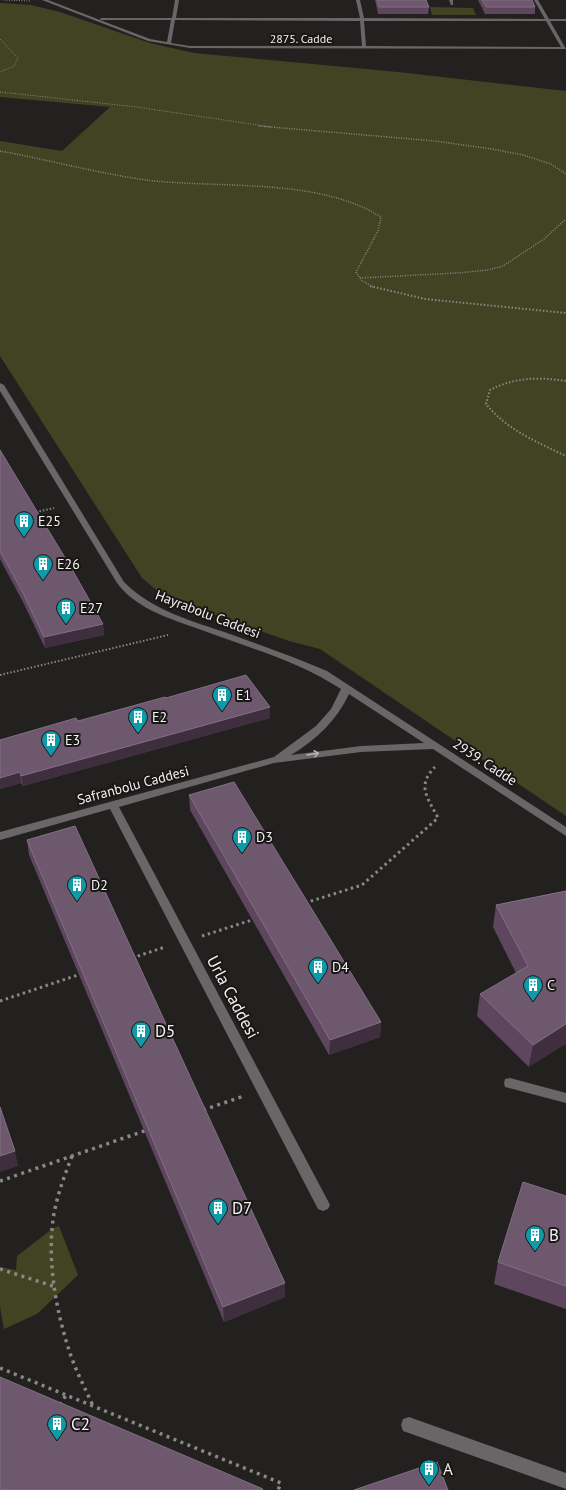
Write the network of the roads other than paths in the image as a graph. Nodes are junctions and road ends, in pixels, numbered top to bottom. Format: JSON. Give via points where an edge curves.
{"nodes":[{"id":1,"x":44,"y":0,"type":"edge"},
{"id":2,"x":177,"y":0,"type":"edge"},
{"id":3,"x":358,"y":0,"type":"edge"},
{"id":4,"x":536,"y":0,"type":"edge"},
{"id":5,"x":93,"y":18,"type":"junction"},
{"id":6,"x":174,"y":19,"type":"junction"},
{"id":7,"x":362,"y":19,"type":"junction"},
{"id":8,"x":548,"y":20,"type":"junction"},
{"id":9,"x":566,"y":20,"type":"edge"},
{"id":10,"x":169,"y":44,"type":"junction"},
{"id":11,"x":364,"y":48,"type":"junction"},
{"id":12,"x":565,"y":48,"type":"edge"},
{"id":13,"x":0,"y":385,"type":"edge"},
{"id":14,"x":347,"y":687,"type":"junction"},
{"id":15,"x":388,"y":714,"type":"joint"},
{"id":16,"x":436,"y":746,"type":"junction"},
{"id":17,"x":274,"y":760,"type":"junction"},
{"id":18,"x":113,"y":805,"type":"junction"},
{"id":19,"x":566,"y":832,"type":"edge"},
{"id":20,"x":0,"y":836,"type":"edge"},
{"id":21,"x":510,"y":1083,"type":"dead end"},
{"id":22,"x":566,"y":1098,"type":"edge"},
{"id":23,"x":323,"y":1205,"type":"dead end"},
{"id":24,"x":409,"y":1425,"type":"dead end"},
{"id":25,"x":566,"y":1481,"type":"edge"}],
"edges":[{"from":1,"to":5,"type":"street","name":"2875. Cadde"},
{"from":2,"to":6,"type":"street"},
{"from":3,"to":7,"type":"street"},
{"from":4,"to":8,"type":"street"},
{"from":5,"to":6,"type":"street"},
{"from":5,"to":10,"type":"street","name":"2875. Cadde","via":[[149,40]]},
{"from":6,"to":7,"type":"street"},
{"from":6,"to":10,"type":"street"},
{"from":7,"to":8,"type":"street"},
{"from":7,"to":11,"type":"street"},
{"from":8,"to":9,"type":"street"},
{"from":8,"to":12,"type":"street"},
{"from":10,"to":11,"type":"street","name":"2875. Cadde","via":[[190,47]]},
{"from":11,"to":12,"type":"street","name":"2875. Cadde"},
{"from":13,"to":14,"type":"street","name":"Hayrabolu Caddesi","via":[[121,583],[135,598],[158,611],[298,662],[324,673]]},
{"from":14,"to":15,"type":"street","name":"Hayrabolu Caddesi"},
{"from":14,"to":17,"type":"street","name":"Safranbolu Caddesi","via":[[337,709],[316,733]]},
{"from":15,"to":16,"type":"street","name":"2939. Cadde"},
{"from":17,"to":16,"type":"street","name":"Safranbolu Caddesi","one_way":true,"via":[[361,749]]},
{"from":16,"to":19,"type":"street","name":"2939. Cadde"},
{"from":17,"to":18,"type":"street","name":"Safranbolu Caddesi"},
{"from":18,"to":20,"type":"street","name":"Safranbolu Caddesi"},
{"from":18,"to":23,"type":"street","name":"Urla Caddesi"},
{"from":21,"to":22,"type":"street"},
{"from":24,"to":25,"type":"street"}]}
